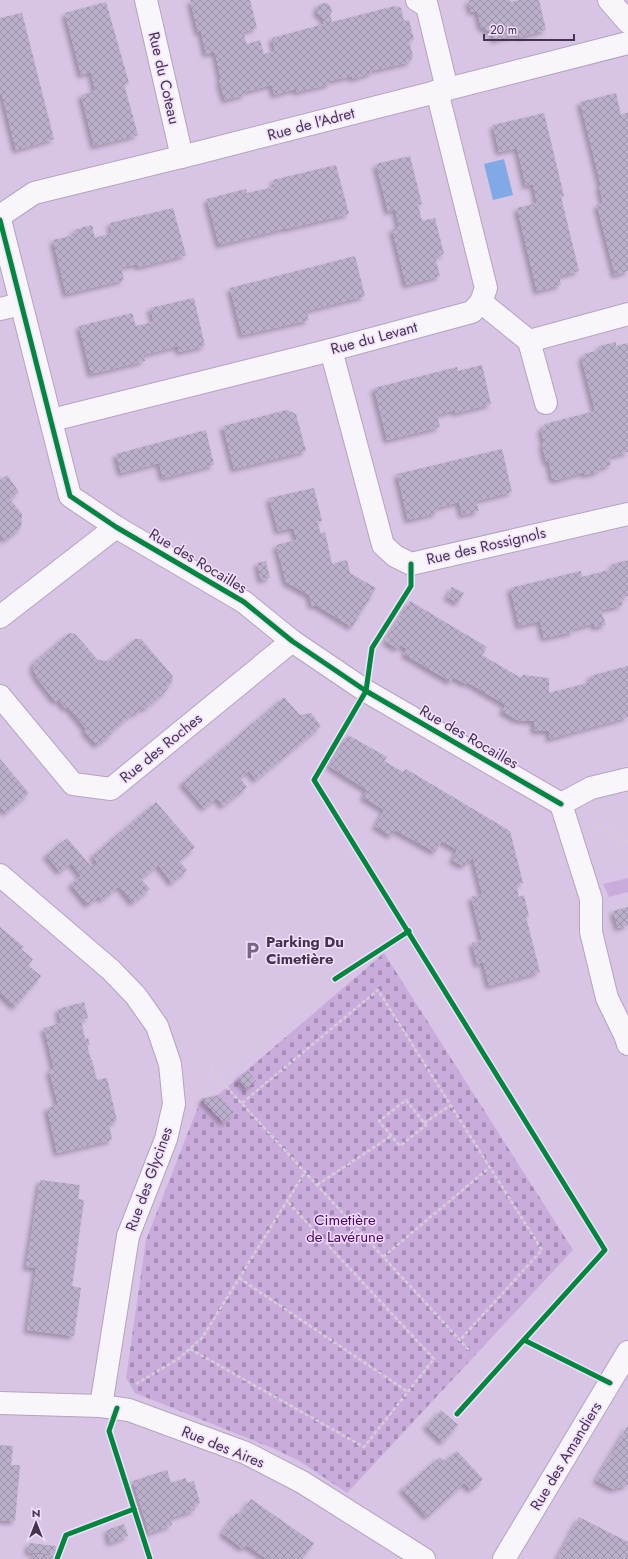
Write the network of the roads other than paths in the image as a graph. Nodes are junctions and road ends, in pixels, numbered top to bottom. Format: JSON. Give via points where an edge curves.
{"nodes":[{"id":1,"x":146,"y":0,"type":"edge"},
{"id":2,"x":417,"y":0,"type":"edge"},
{"id":3,"x":609,"y":0,"type":"edge"},
{"id":4,"x":628,"y":22,"type":"edge"},
{"id":5,"x":628,"y":43,"type":"edge"},
{"id":6,"x":442,"y":90,"type":"junction"},
{"id":7,"x":182,"y":157,"type":"junction"},
{"id":8,"x":0,"y":216,"type":"edge"},
{"id":9,"x":0,"y":220,"type":"edge"},
{"id":10,"x":480,"y":302,"type":"junction"},
{"id":11,"x":21,"y":304,"type":"junction"},
{"id":12,"x":0,"y":309,"type":"edge"},
{"id":13,"x":628,"y":314,"type":"edge"},
{"id":14,"x":529,"y":341,"type":"junction"},
{"id":15,"x":331,"y":350,"type":"junction"},
{"id":16,"x":546,"y":403,"type":"dead end"},
{"id":17,"x":52,"y":420,"type":"junction"},
{"id":18,"x":628,"y":514,"type":"edge"},
{"id":19,"x":116,"y":527,"type":"junction"},
{"id":20,"x":0,"y":617,"type":"edge"},
{"id":21,"x":292,"y":641,"type":"junction"},
{"id":22,"x":0,"y":696,"type":"edge"},
{"id":23,"x":628,"y":779,"type":"edge"},
{"id":24,"x":561,"y":804,"type":"junction"},
{"id":25,"x":0,"y":875,"type":"edge"},
{"id":26,"x":628,"y":1044,"type":"edge"},
{"id":27,"x":628,"y":1352,"type":"edge"},
{"id":28,"x":0,"y":1403,"type":"edge"},
{"id":29,"x":109,"y":1407,"type":"junction"},
{"id":30,"x":424,"y":1559,"type":"edge"},
{"id":31,"x":504,"y":1559,"type":"edge"}],
"edges":[{"from":1,"to":7,"type":"street","name":"Rue du Coteau"},
{"from":2,"to":6,"type":"street","via":[[427,6]]},
{"from":3,"to":4,"type":"street"},
{"from":5,"to":6,"type":"street","name":"Rue de l'Adret"},
{"from":6,"to":7,"type":"street","name":"Rue de l'Adret"},
{"from":6,"to":10,"type":"street","via":[[486,288]]},
{"from":7,"to":8,"type":"street","name":"Rue de l'Adret","via":[[34,194]]},
{"from":9,"to":11,"type":"street","name":"Rue des Rocailles"},
{"from":10,"to":14,"type":"street"},
{"from":10,"to":15,"type":"street","name":"Rue du Levant","via":[[472,312]]},
{"from":11,"to":12,"type":"street"},
{"from":11,"to":17,"type":"street","name":"Rue des Rocailles"},
{"from":13,"to":14,"type":"street"},
{"from":14,"to":16,"type":"street"},
{"from":15,"to":17,"type":"street","name":"Rue du Levant"},
{"from":15,"to":18,"type":"street","name":"Rue des Rossignols","via":[[383,545],[395,556],[411,564]]},
{"from":17,"to":19,"type":"street","name":"Rue des Rocailles","via":[[70,496]]},
{"from":19,"to":20,"type":"street"},
{"from":19,"to":21,"type":"street","name":"Rue des Rocailles","via":[[244,602]]},
{"from":21,"to":22,"type":"street","name":"Rue des Roches","via":[[111,789],[73,784]]},
{"from":21,"to":24,"type":"street","name":"Rue des Rocailles","via":[[366,691]]},
{"from":23,"to":24,"type":"street","via":[[591,788]]},
{"from":24,"to":26,"type":"street","via":[[590,899],[591,932],[607,998]]},
{"from":25,"to":29,"type":"street","name":"Rue des Glycines","via":[[111,970],[136,996],[157,1026],[170,1064],[174,1104],[166,1139],[128,1236]]},
{"from":27,"to":31,"type":"street","name":"Rue des Amandiers"},
{"from":28,"to":29,"type":"street","name":"Rue des Aires"},
{"from":29,"to":30,"type":"street","name":"Rue des Aires","via":[[129,1410],[246,1453],[302,1482]]}]}
